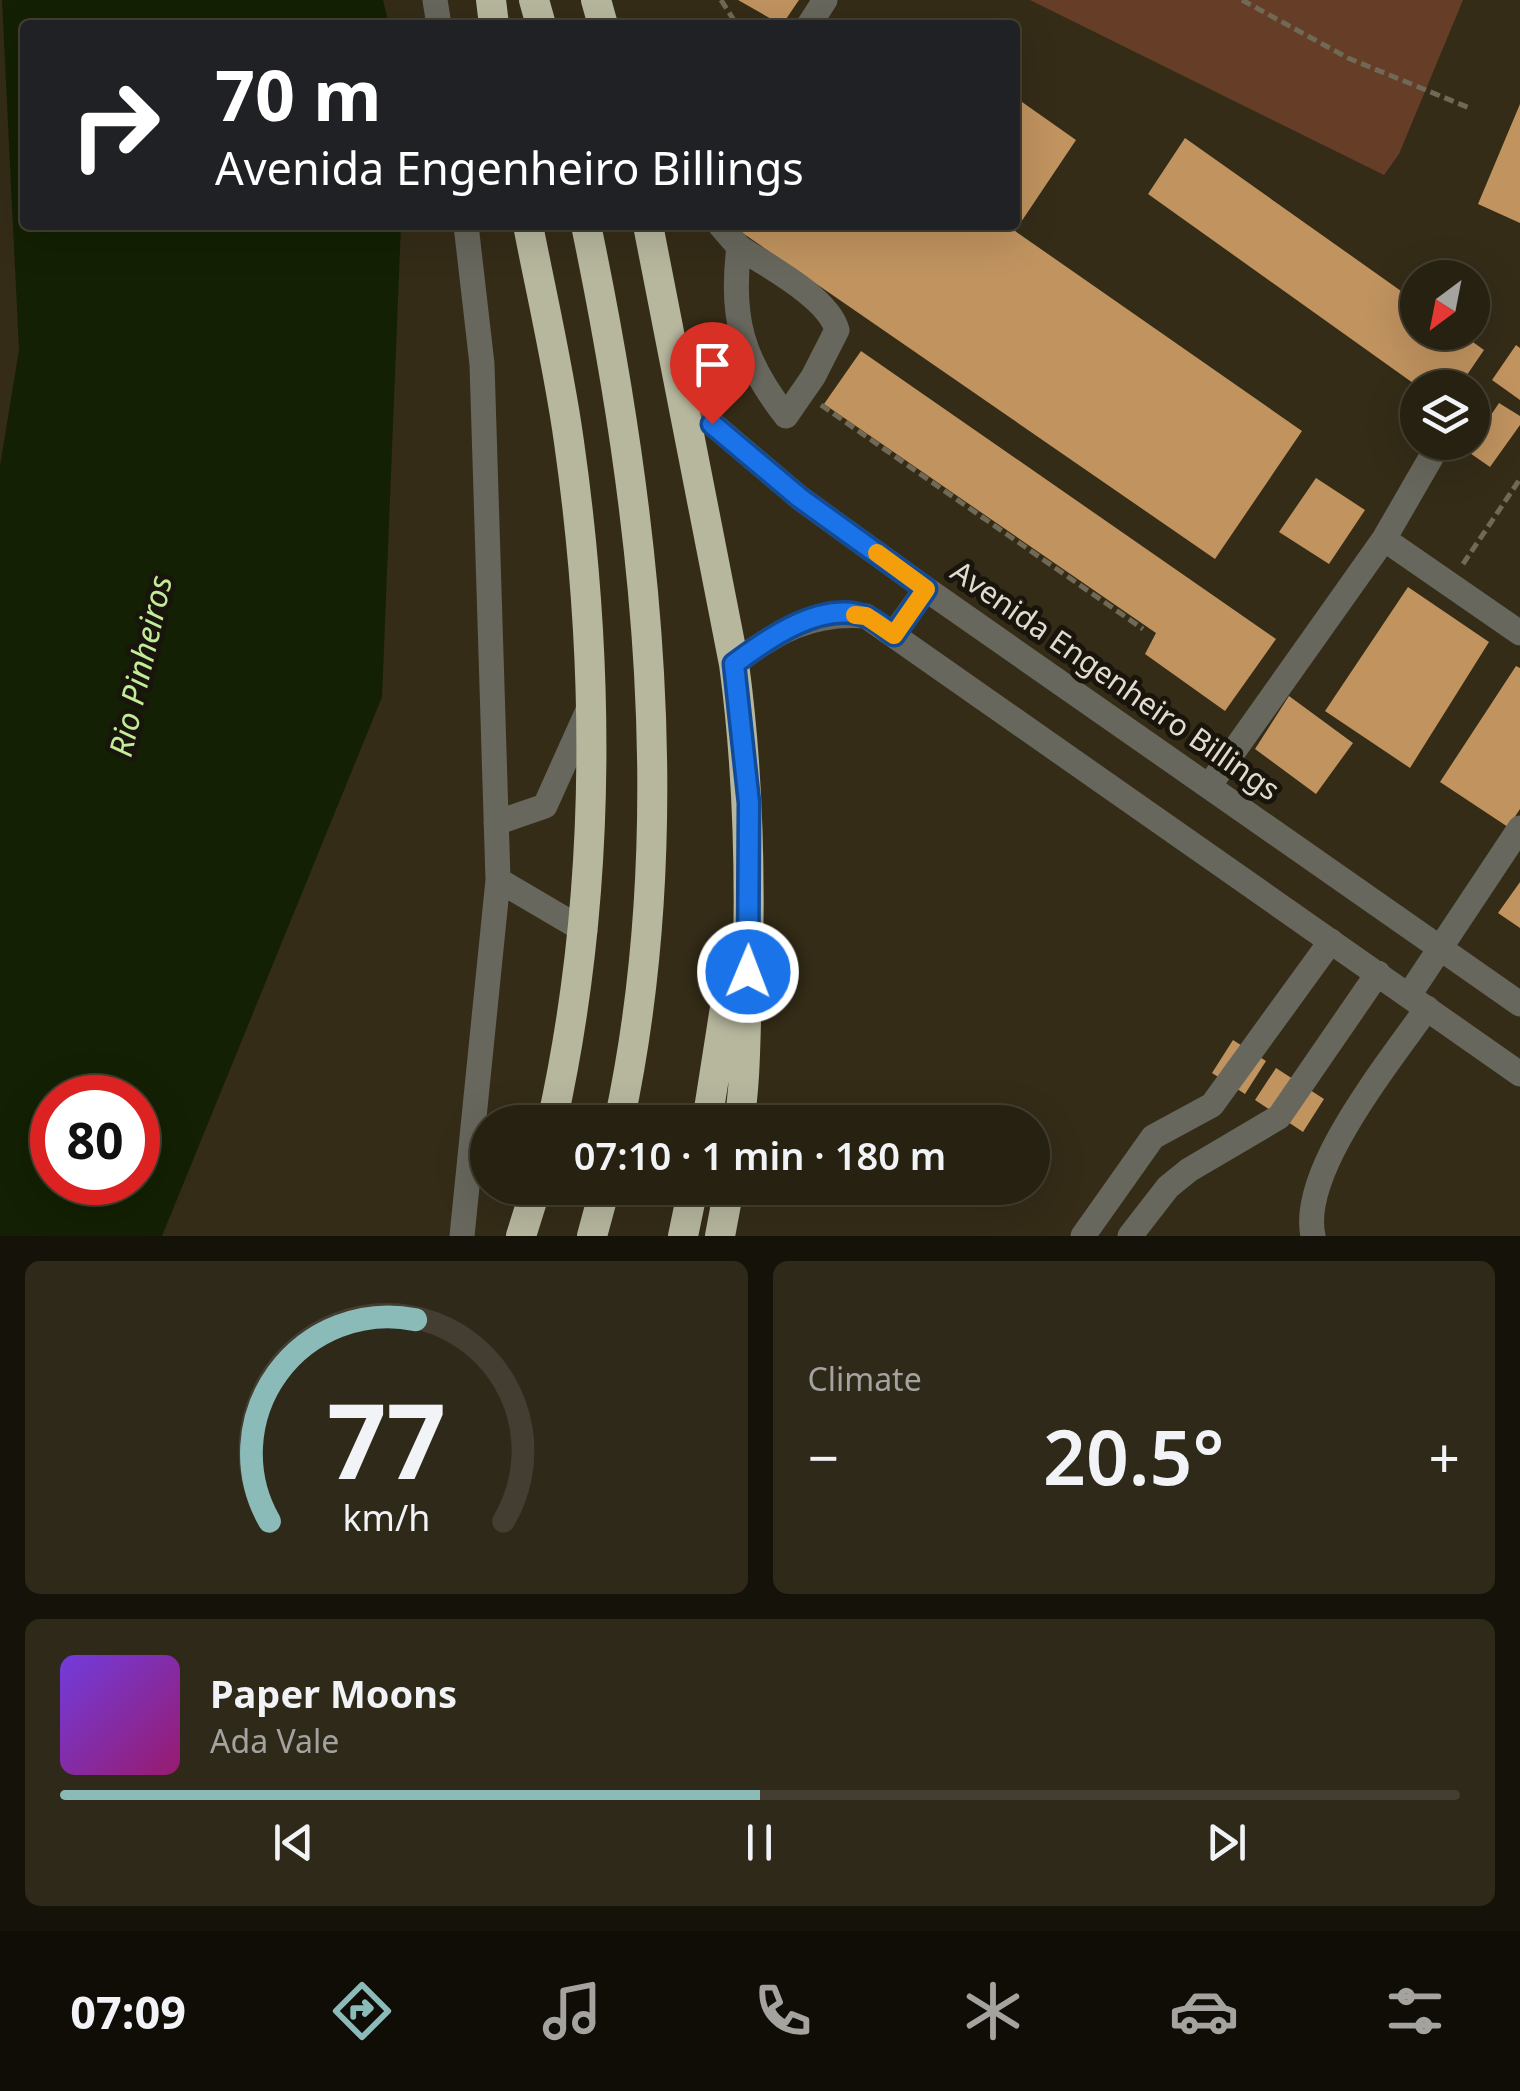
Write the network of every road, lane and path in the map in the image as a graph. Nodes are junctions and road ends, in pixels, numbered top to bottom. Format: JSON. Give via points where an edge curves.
{"nodes":[{"id":1,"x":1242,"y":0,"type":"edge"},
{"id":2,"x":1472,"y":109,"type":"dead end"},
{"id":3,"x":467,"y":230,"type":"edge"},
{"id":4,"x":529,"y":230,"type":"edge"},
{"id":5,"x":587,"y":230,"type":"edge"},
{"id":6,"x":649,"y":230,"type":"edge"},
{"id":7,"x":724,"y":230,"type":"edge"},
{"id":8,"x":739,"y":247,"type":"junction"},
{"id":9,"x":803,"y":392,"type":"junction"},
{"id":10,"x":683,"y":399,"type":"junction"},
{"id":11,"x":1430,"y":460,"type":"edge"},
{"id":12,"x":1520,"y":479,"type":"edge"},
{"id":13,"x":1384,"y":539,"type":"junction"},
{"id":14,"x":1449,"y":584,"type":"junction"},
{"id":15,"x":926,"y":589,"type":"junction"},
{"id":16,"x":1143,"y":629,"type":"dead end"},
{"id":17,"x":1520,"y":633,"type":"edge"},
{"id":18,"x":894,"y":635,"type":"junction"},
{"id":19,"x":734,"y":664,"type":"junction"},
{"id":20,"x":589,"y":708,"type":"junction"},
{"id":21,"x":1209,"y":786,"type":"junction"},
{"id":22,"x":496,"y":823,"type":"junction"},
{"id":23,"x":1520,"y":828,"type":"edge"},
{"id":24,"x":1520,"y":860,"type":"edge"},
{"id":25,"x":498,"y":880,"type":"junction"},
{"id":26,"x":1480,"y":917,"type":"dead end"},
{"id":27,"x":584,"y":931,"type":"junction"},
{"id":28,"x":749,"y":939,"type":"junction"},
{"id":29,"x":1332,"y":941,"type":"junction"},
{"id":30,"x":1441,"y":948,"type":"junction"},
{"id":31,"x":1378,"y":973,"type":"junction"},
{"id":32,"x":1418,"y":1002,"type":"junction"},
{"id":33,"x":1520,"y":1004,"type":"edge"},
{"id":34,"x":1520,"y":1074,"type":"edge"},
{"id":35,"x":556,"y":1105,"type":"edge"},
{"id":36,"x":622,"y":1105,"type":"edge"},
{"id":37,"x":710,"y":1105,"type":"edge"},
{"id":38,"x":741,"y":1105,"type":"edge"},
{"id":39,"x":530,"y":1205,"type":"edge"},
{"id":40,"x":600,"y":1205,"type":"edge"},
{"id":41,"x":690,"y":1205,"type":"edge"},
{"id":42,"x":726,"y":1205,"type":"edge"},
{"id":43,"x":462,"y":1236,"type":"edge"},
{"id":44,"x":520,"y":1236,"type":"edge"},
{"id":45,"x":592,"y":1236,"type":"edge"},
{"id":46,"x":684,"y":1236,"type":"edge"},
{"id":47,"x":720,"y":1236,"type":"edge"},
{"id":48,"x":1083,"y":1236,"type":"edge"},
{"id":49,"x":1130,"y":1236,"type":"edge"},
{"id":50,"x":1313,"y":1236,"type":"edge"}],
"edges":[{"from":1,"to":2,"type":"path","via":[[1348,58]]},
{"from":3,"to":22,"type":"street","via":[[482,364]]},
{"from":4,"to":20,"type":"highway","via":[[569,442]]},
{"from":5,"to":36,"type":"highway","via":[[605,315],[650,666],[646,928]]},
{"from":6,"to":10,"type":"highway"},
{"from":7,"to":8,"type":"street"},
{"from":8,"to":9,"type":"street","via":[[816,300],[834,321],[835,339]]},
{"from":8,"to":9,"type":"street","via":[[733,298],[755,368],[786,416]]},
{"from":9,"to":16,"type":"path"},
{"from":10,"to":15,"type":"street","name":"Avenida Engenheiro Billings","via":[[800,498]]},
{"from":10,"to":19,"type":"highway"},
{"from":11,"to":13,"type":"street"},
{"from":12,"to":14,"type":"path"},
{"from":13,"to":14,"type":"street"},
{"from":13,"to":21,"type":"street"},
{"from":14,"to":17,"type":"street"},
{"from":15,"to":18,"type":"street"},
{"from":15,"to":21,"type":"street","name":"Avenida Engenheiro Billings"},
{"from":18,"to":19,"type":"street","via":[[866,616],[824,615]]},
{"from":18,"to":29,"type":"street"},
{"from":19,"to":28,"type":"highway","via":[[749,803]]},
{"from":20,"to":22,"type":"street","via":[[545,806]]},
{"from":20,"to":27,"type":"highway"},
{"from":21,"to":30,"type":"street","name":"Avenida Engenheiro Billings"},
{"from":22,"to":25,"type":"street"},
{"from":23,"to":30,"type":"street"},
{"from":24,"to":26,"type":"street"},
{"from":25,"to":27,"type":"street"},
{"from":25,"to":43,"type":"street"},
{"from":27,"to":35,"type":"highway"},
{"from":28,"to":37,"type":"highway","via":[[726,1001]]},
{"from":28,"to":38,"type":"highway"},
{"from":29,"to":31,"type":"street"},
{"from":29,"to":48,"type":"street","via":[[1212,1105],[1153,1137]]},
{"from":30,"to":32,"type":"street"},
{"from":30,"to":33,"type":"street","name":"Avenida Engenheiro Billings"},
{"from":31,"to":32,"type":"street"},
{"from":31,"to":49,"type":"street","via":[[1280,1117],[1188,1170]]},
{"from":32,"to":34,"type":"street"},
{"from":32,"to":50,"type":"street","via":[[1318,1180],[1311,1202]]},
{"from":39,"to":44,"type":"highway"},
{"from":40,"to":45,"type":"highway"},
{"from":41,"to":46,"type":"highway"},
{"from":42,"to":47,"type":"highway"}]}
